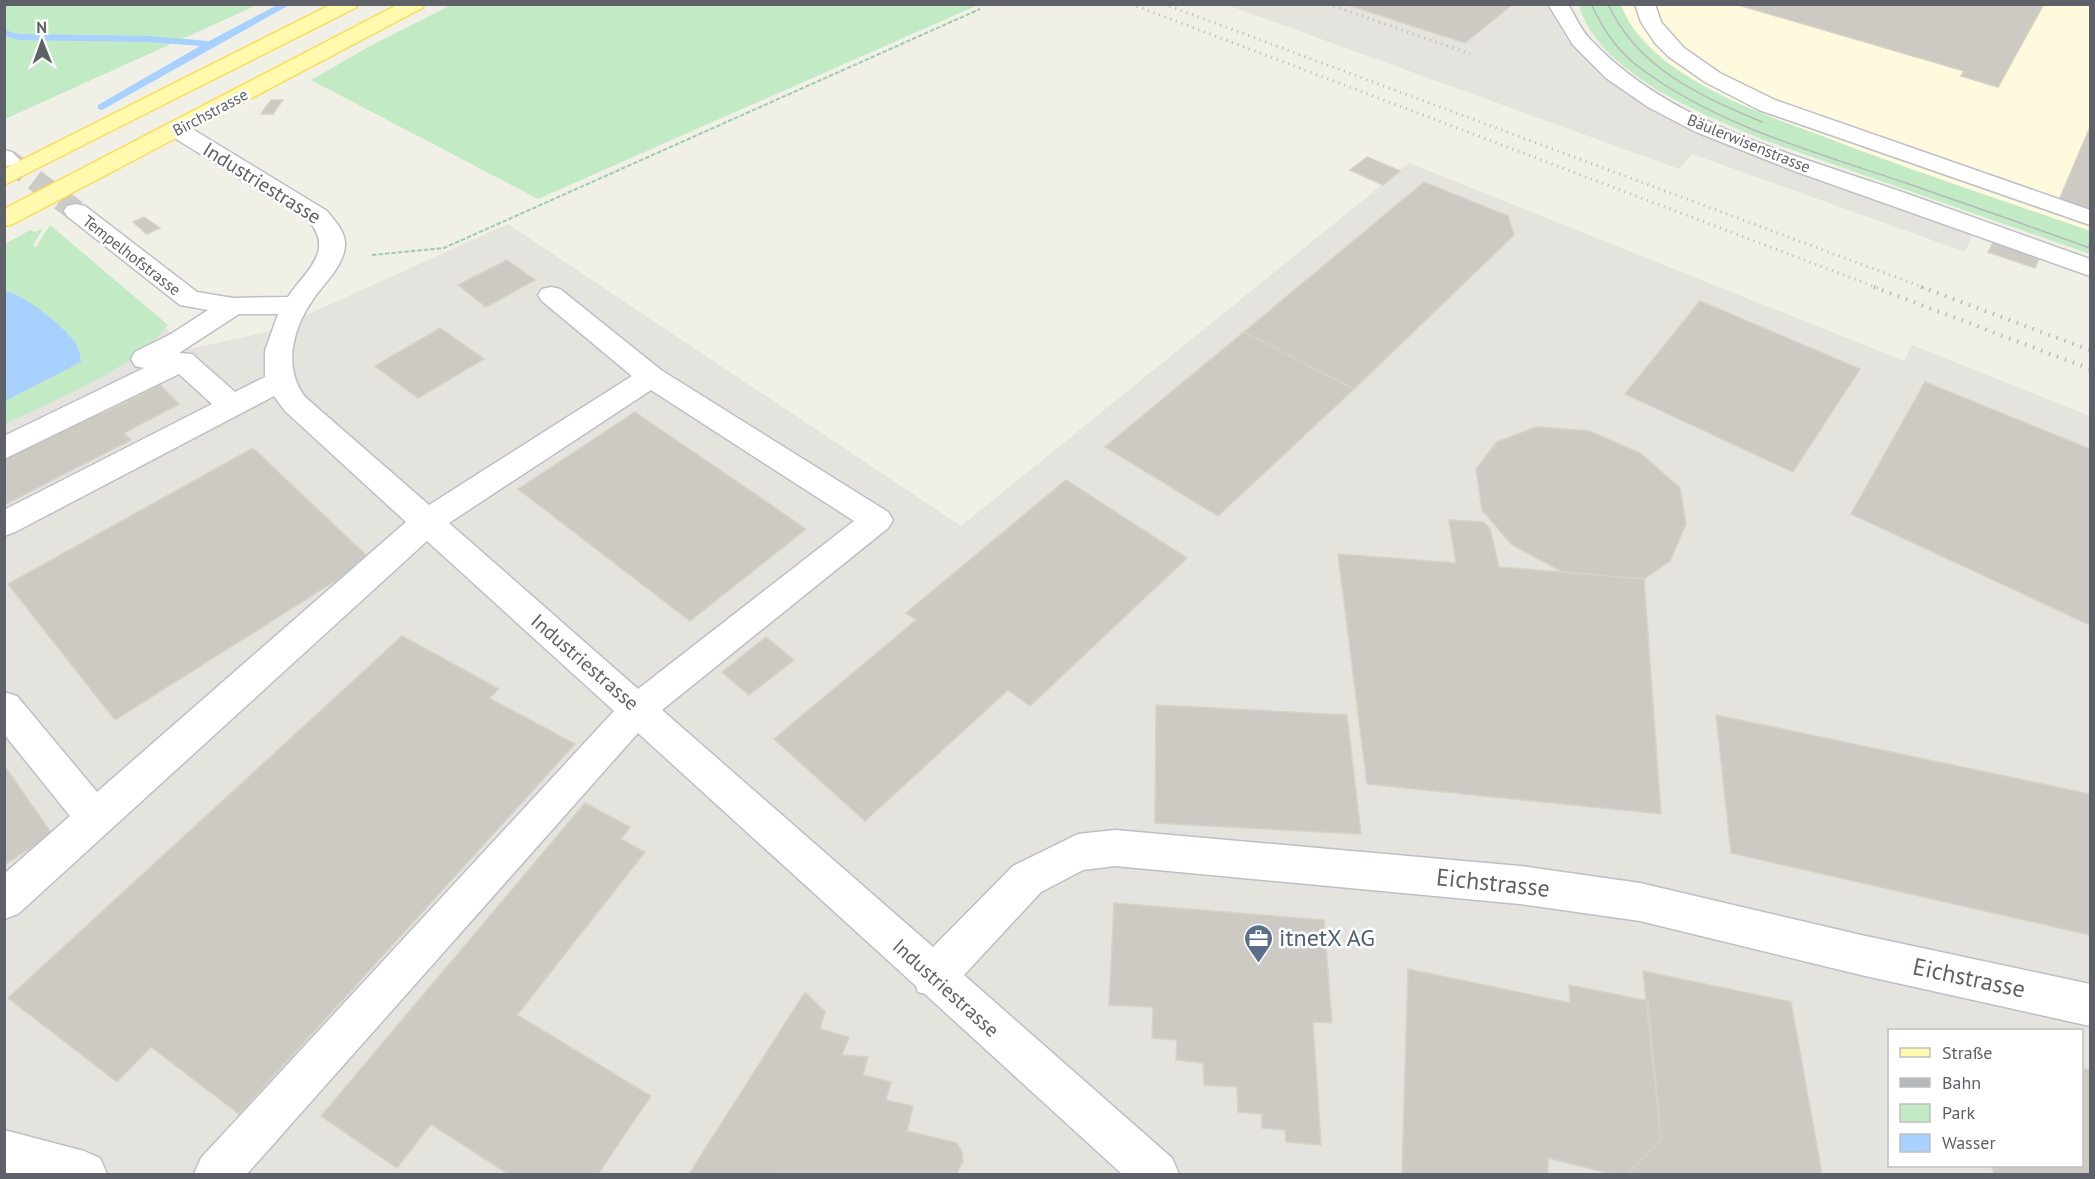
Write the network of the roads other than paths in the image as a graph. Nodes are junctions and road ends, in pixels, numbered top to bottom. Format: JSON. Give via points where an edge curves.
{"nodes":[{"id":1,"x":348,"y":4,"type":"edge"},
{"id":2,"x":416,"y":4,"type":"edge"},
{"id":3,"x":1558,"y":4,"type":"edge"},
{"id":4,"x":1645,"y":4,"type":"edge"},
{"id":5,"x":135,"y":112,"type":"junction"},
{"id":6,"x":176,"y":129,"type":"junction"},
{"id":7,"x":6,"y":165,"type":"edge"},
{"id":8,"x":76,"y":211,"type":"tunnel mouth"},
{"id":9,"x":2091,"y":218,"type":"edge"},
{"id":10,"x":4,"y":219,"type":"edge"},
{"id":11,"x":2091,"y":268,"type":"edge"},
{"id":12,"x":551,"y":295,"type":"dead end"},
{"id":13,"x":296,"y":305,"type":"junction"},
{"id":14,"x":233,"y":306,"type":"junction"},
{"id":15,"x":651,"y":377,"type":"junction"},
{"id":16,"x":280,"y":381,"type":"junction"},
{"id":17,"x":233,"y":406,"type":"junction"},
{"id":18,"x":4,"y":430,"type":"edge"},
{"id":19,"x":4,"y":449,"type":"edge"},
{"id":20,"x":427,"y":522,"type":"junction"},
{"id":21,"x":4,"y":524,"type":"edge"},
{"id":22,"x":4,"y":707,"type":"edge"},
{"id":23,"x":638,"y":708,"type":"junction"},
{"id":24,"x":96,"y":819,"type":"junction"},
{"id":25,"x":4,"y":900,"type":"edge"},
{"id":26,"x":933,"y":977,"type":"junction"},
{"id":27,"x":2091,"y":1005,"type":"edge"},
{"id":28,"x":4,"y":1153,"type":"edge"},
{"id":29,"x":84,"y":1174,"type":"edge"},
{"id":30,"x":217,"y":1174,"type":"edge"},
{"id":31,"x":1156,"y":1174,"type":"edge"}],
"edges":[{"from":1,"to":5,"type":"main road","name":"Birchstrasse"},
{"from":2,"to":6,"type":"main road","name":"Birchstrasse"},
{"from":3,"to":11,"type":"street","name":"Bäulerwisenstrasse","via":[[1564,21],[1590,53],[1651,99],[1708,129]]},
{"from":4,"to":9,"type":"street","via":[[1647,15],[1667,46],[1716,80],[1767,105]]},
{"from":5,"to":6,"type":"main road"},
{"from":5,"to":7,"type":"main road","name":"Birchstrasse"},
{"from":6,"to":10,"type":"main road","name":"Birchstrasse"},
{"from":6,"to":13,"type":"street","name":"Industriestrasse","via":[[330,227],[330,259]]},
{"from":8,"to":14,"type":"street","name":"Tempelhofstrasse","via":[[189,299]]},
{"from":12,"to":15,"type":"street"},
{"from":13,"to":14,"type":"street","name":"Tempelhofstrasse"},
{"from":13,"to":16,"type":"street","via":[[280,343]]},
{"from":14,"to":18,"type":"street","via":[[181,340]]},
{"from":15,"to":20,"type":"street"},
{"from":15,"to":23,"type":"street","via":[[877,520]]},
{"from":16,"to":17,"type":"street"},
{"from":16,"to":20,"type":"street","name":"Industriestrasse","via":[[295,404]]},
{"from":17,"to":19,"type":"street","via":[[182,361]]},
{"from":17,"to":21,"type":"street"},
{"from":20,"to":23,"type":"street","name":"Industriestrasse"},
{"from":20,"to":24,"type":"street"},
{"from":22,"to":24,"type":"street"},
{"from":23,"to":26,"type":"street","name":"Industriestrasse"},
{"from":23,"to":30,"type":"street"},
{"from":24,"to":25,"type":"street"},
{"from":26,"to":27,"type":"street","name":"Eichstrasse","via":[[1027,879],[1078,852],[1115,848],[1520,885],[1640,902]]},
{"from":26,"to":31,"type":"street","name":"Industriestrasse"},
{"from":28,"to":29,"type":"street"}]}
